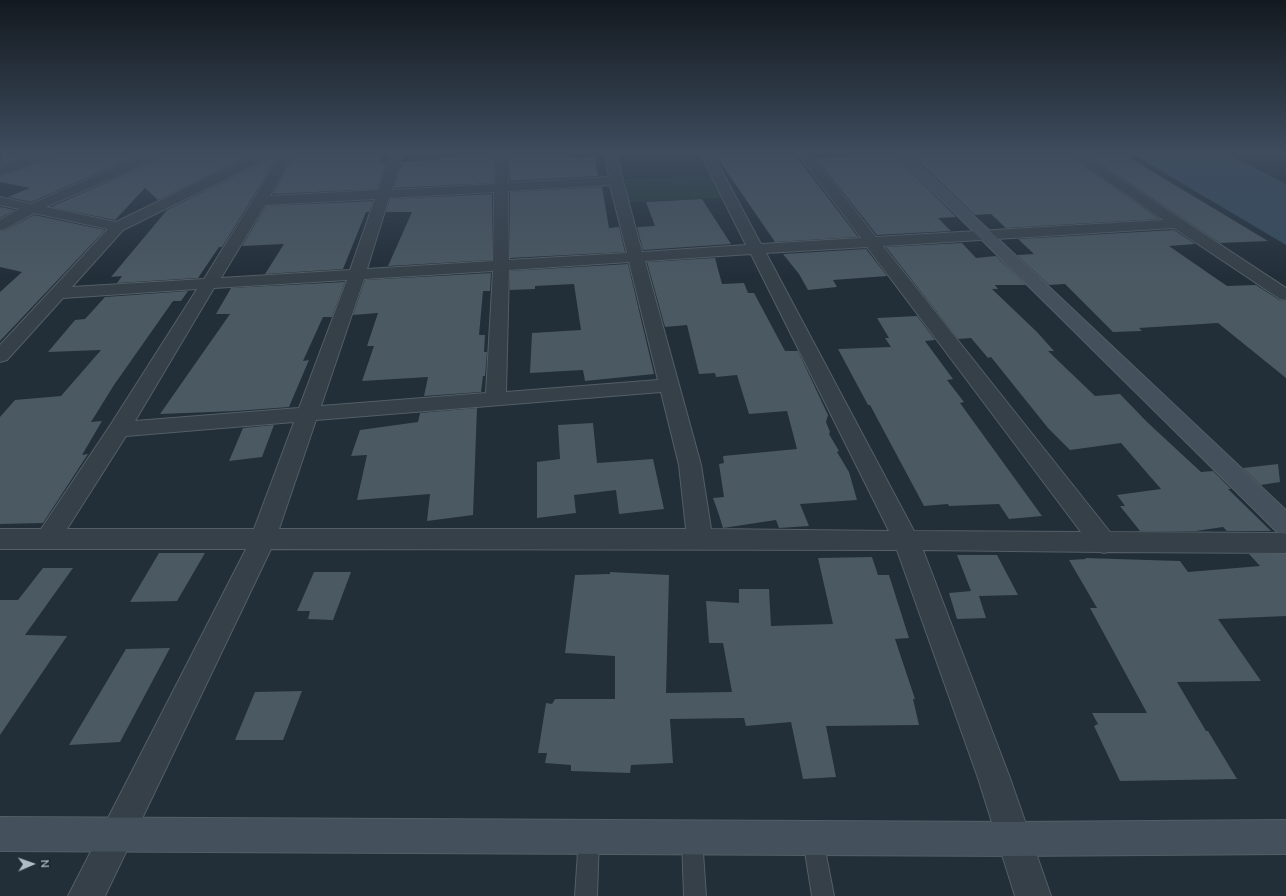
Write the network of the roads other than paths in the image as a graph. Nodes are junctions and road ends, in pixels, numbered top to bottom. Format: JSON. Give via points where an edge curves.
{"nodes":[{"id":1,"x":383,"y":194,"type":"edge"},
{"id":2,"x":62,"y":195,"type":"edge"},
{"id":3,"x":183,"y":195,"type":"edge"},
{"id":4,"x":264,"y":195,"type":"edge"},
{"id":5,"x":369,"y":195,"type":"edge"},
{"id":6,"x":501,"y":195,"type":"edge"},
{"id":7,"x":620,"y":195,"type":"edge"},
{"id":8,"x":727,"y":195,"type":"edge"},
{"id":9,"x":835,"y":195,"type":"edge"},
{"id":10,"x":943,"y":195,"type":"edge"},
{"id":11,"x":1135,"y":195,"type":"edge"},
{"id":12,"x":0,"y":201,"type":"edge"},
{"id":13,"x":260,"y":201,"type":"junction"},
{"id":14,"x":32,"y":208,"type":"junction"},
{"id":15,"x":1177,"y":223,"type":"junction"},
{"id":16,"x":0,"y":226,"type":"edge"},
{"id":17,"x":118,"y":227,"type":"junction"},
{"id":18,"x":984,"y":234,"type":"junction"},
{"id":19,"x":872,"y":242,"type":"junction"},
{"id":20,"x":754,"y":248,"type":"junction"},
{"id":21,"x":636,"y":256,"type":"junction"},
{"id":22,"x":500,"y":264,"type":"junction"},
{"id":23,"x":357,"y":274,"type":"junction"},
{"id":24,"x":208,"y":283,"type":"junction"},
{"id":25,"x":58,"y":293,"type":"junction"},
{"id":26,"x":1286,"y":295,"type":"edge"},
{"id":27,"x":0,"y":355,"type":"edge"},
{"id":28,"x":670,"y":385,"type":"junction"},
{"id":29,"x":496,"y":399,"type":"junction"},
{"id":30,"x":307,"y":415,"type":"junction"},
{"id":31,"x":119,"y":429,"type":"junction"},
{"id":32,"x":1286,"y":524,"type":"edge"},
{"id":33,"x":0,"y":539,"type":"edge"},
{"id":34,"x":48,"y":539,"type":"junction"},
{"id":35,"x":263,"y":540,"type":"junction"},
{"id":36,"x":700,"y":540,"type":"junction"},
{"id":37,"x":907,"y":542,"type":"junction"},
{"id":38,"x":1104,"y":543,"type":"junction"},
{"id":39,"x":1286,"y":544,"type":"edge"},
{"id":40,"x":0,"y":834,"type":"edge"},
{"id":41,"x":116,"y":836,"type":"junction"},
{"id":42,"x":589,"y":837,"type":"junction"},
{"id":43,"x":1286,"y":837,"type":"edge"},
{"id":44,"x":692,"y":838,"type":"junction"},
{"id":45,"x":813,"y":838,"type":"junction"},
{"id":46,"x":1015,"y":839,"type":"junction"},
{"id":47,"x":86,"y":896,"type":"edge"},
{"id":48,"x":586,"y":896,"type":"edge"},
{"id":49,"x":695,"y":896,"type":"edge"},
{"id":50,"x":823,"y":896,"type":"edge"},
{"id":51,"x":1034,"y":896,"type":"edge"}],
"edges":[{"from":1,"to":23,"type":"street"},
{"from":2,"to":14,"type":"street"},
{"from":3,"to":17,"type":"street"},
{"from":4,"to":13,"type":"street"},
{"from":5,"to":13,"type":"street"},
{"from":6,"to":22,"type":"street"},
{"from":7,"to":21,"type":"street"},
{"from":8,"to":20,"type":"street"},
{"from":9,"to":19,"type":"street"},
{"from":10,"to":18,"type":"street"},
{"from":11,"to":15,"type":"street"},
{"from":12,"to":14,"type":"street"},
{"from":13,"to":24,"type":"street"},
{"from":14,"to":16,"type":"street"},
{"from":14,"to":17,"type":"street"},
{"from":15,"to":18,"type":"street"},
{"from":15,"to":26,"type":"street"},
{"from":17,"to":25,"type":"street"},
{"from":18,"to":19,"type":"street"},
{"from":18,"to":32,"type":"street"},
{"from":19,"to":20,"type":"street"},
{"from":19,"to":38,"type":"street"},
{"from":20,"to":21,"type":"street"},
{"from":20,"to":37,"type":"street","via":[[799,330]]},
{"from":21,"to":22,"type":"street"},
{"from":21,"to":28,"type":"street"},
{"from":22,"to":23,"type":"street"},
{"from":22,"to":29,"type":"street"},
{"from":23,"to":24,"type":"street"},
{"from":23,"to":30,"type":"street"},
{"from":24,"to":25,"type":"street"},
{"from":24,"to":31,"type":"street"},
{"from":25,"to":27,"type":"street"},
{"from":28,"to":29,"type":"street"},
{"from":28,"to":36,"type":"street","via":[[690,465]]},
{"from":29,"to":30,"type":"street"},
{"from":30,"to":31,"type":"street"},
{"from":30,"to":35,"type":"street"},
{"from":31,"to":34,"type":"street"},
{"from":33,"to":34,"type":"street"},
{"from":34,"to":35,"type":"street"},
{"from":35,"to":36,"type":"street"},
{"from":35,"to":41,"type":"street"},
{"from":36,"to":37,"type":"street"},
{"from":37,"to":38,"type":"street"},
{"from":37,"to":46,"type":"street"},
{"from":38,"to":39,"type":"street"},
{"from":40,"to":41,"type":"street"},
{"from":41,"to":42,"type":"street"},
{"from":41,"to":47,"type":"street"},
{"from":42,"to":44,"type":"street"},
{"from":42,"to":48,"type":"lane"},
{"from":43,"to":46,"type":"street"},
{"from":44,"to":45,"type":"street"},
{"from":44,"to":49,"type":"lane"},
{"from":45,"to":46,"type":"street"},
{"from":45,"to":50,"type":"lane"},
{"from":46,"to":51,"type":"street"}]}
